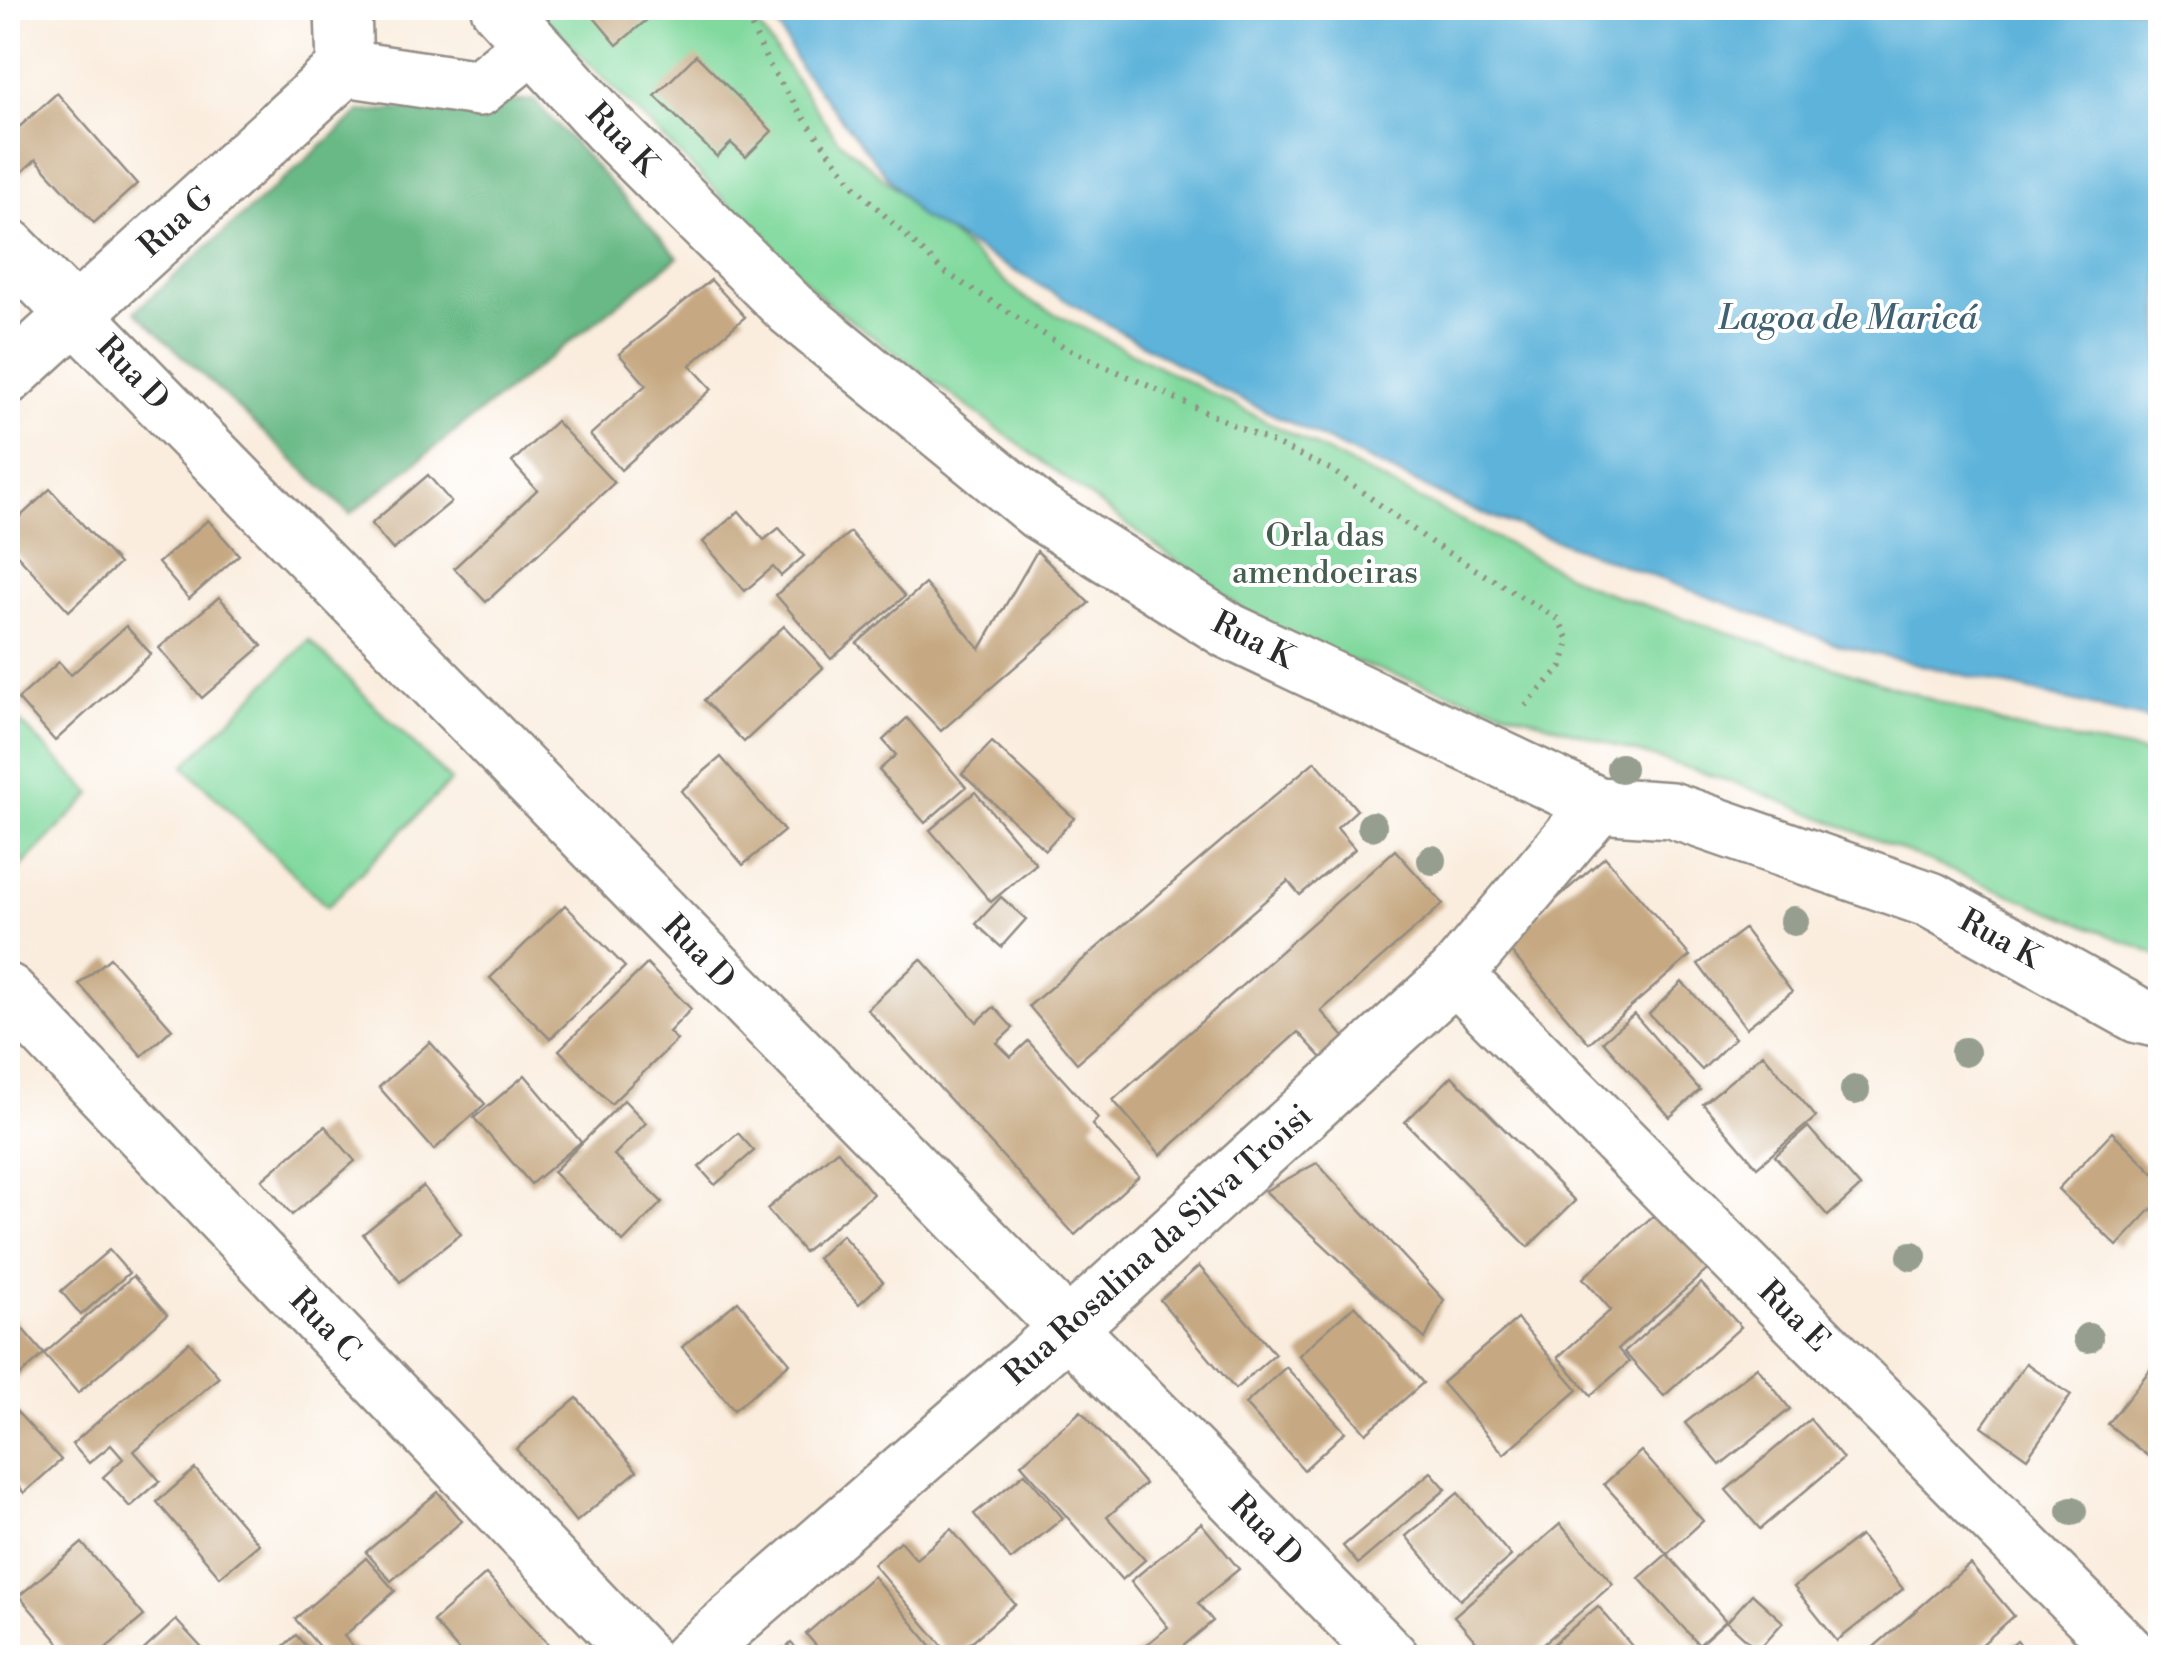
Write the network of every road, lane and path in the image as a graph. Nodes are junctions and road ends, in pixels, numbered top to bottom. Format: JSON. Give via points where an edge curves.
{"nodes":[{"id":1,"x":343,"y":8,"type":"edge"},
{"id":2,"x":742,"y":8,"type":"edge"},
{"id":3,"x":515,"y":26,"type":"edge"},
{"id":4,"x":345,"y":68,"type":"junction"},
{"id":5,"x":8,"y":246,"type":"edge"},
{"id":6,"x":76,"y":314,"type":"junction"},
{"id":7,"x":8,"y":376,"type":"edge"},
{"id":8,"x":1484,"y":752,"type":"junction"},
{"id":9,"x":1598,"y":805,"type":"junction"},
{"id":10,"x":1455,"y":975,"type":"junction"},
{"id":11,"x":8,"y":992,"type":"edge"},
{"id":12,"x":2160,"y":1020,"type":"edge"},
{"id":13,"x":1067,"y":1330,"type":"junction"},
{"id":14,"x":643,"y":1658,"type":"edge"},
{"id":15,"x":690,"y":1658,"type":"edge"},
{"id":16,"x":1391,"y":1658,"type":"edge"},
{"id":17,"x":2134,"y":1658,"type":"edge"}],
"edges":[{"from":1,"to":4,"type":"street"},
{"from":2,"to":8,"type":"path","via":[[768,64],[814,132],[857,188],[943,271],[1066,348],[1332,470],[1435,545],[1558,619],[1570,640],[1562,666]]},
{"from":3,"to":4,"type":"street","via":[[479,88]]},
{"from":3,"to":8,"type":"street","name":"Rua K","via":[[792,308],[1039,512],[1228,631]]},
{"from":4,"to":6,"type":"street","name":"Rua G"},
{"from":5,"to":6,"type":"street","name":"Rua D"},
{"from":6,"to":7,"type":"street","name":"Rua G"},
{"from":6,"to":13,"type":"street","name":"Rua D"},
{"from":8,"to":9,"type":"street","name":"Rua K"},
{"from":9,"to":10,"type":"street","name":"Rua Rosalina da Silva Troisi"},
{"from":9,"to":12,"type":"street","name":"Rua K","via":[[1671,810],[1931,900],[2138,1015]]},
{"from":10,"to":13,"type":"street","name":"Rua Rosalina da Silva Troisi"},
{"from":10,"to":17,"type":"street","name":"Rua E"},
{"from":11,"to":14,"type":"street","name":"Rua C"},
{"from":13,"to":15,"type":"street","name":"Rua Rosalina da Silva Troisi"},
{"from":13,"to":16,"type":"street","name":"Rua D"}]}
